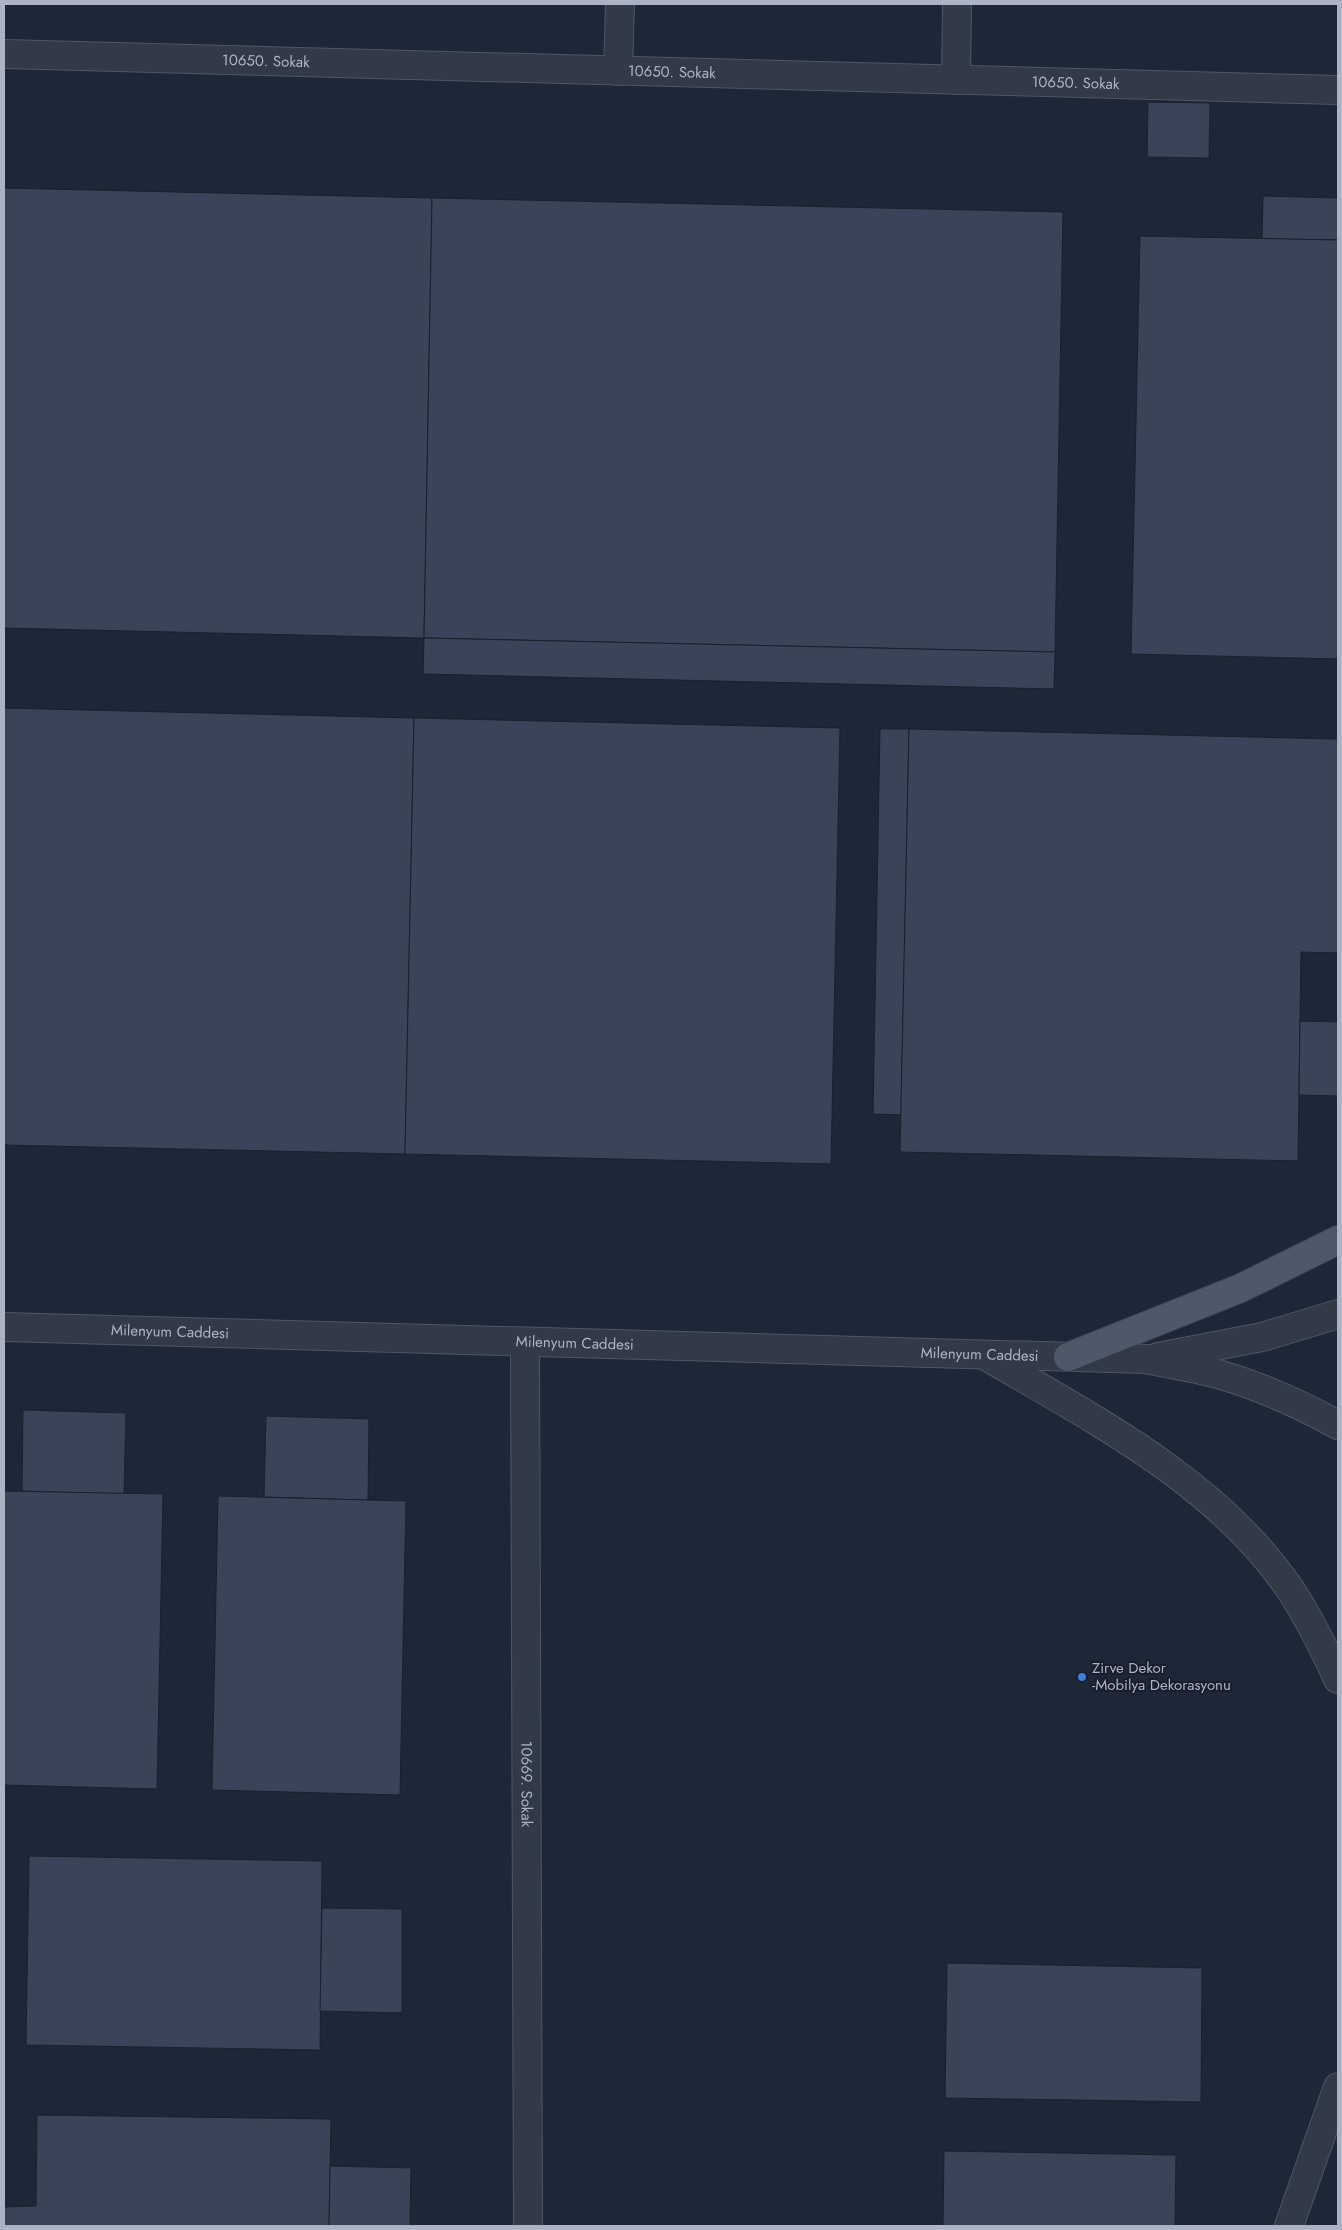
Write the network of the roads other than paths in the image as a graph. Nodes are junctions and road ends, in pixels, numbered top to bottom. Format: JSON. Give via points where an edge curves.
{"nodes":[{"id":1,"x":620,"y":4,"type":"edge"},
{"id":2,"x":957,"y":4,"type":"edge"},
{"id":3,"x":4,"y":54,"type":"edge"},
{"id":4,"x":618,"y":71,"type":"junction"},
{"id":5,"x":956,"y":80,"type":"junction"},
{"id":6,"x":1338,"y":90,"type":"edge"},
{"id":7,"x":1338,"y":1240,"type":"edge"},
{"id":8,"x":1338,"y":1314,"type":"edge"},
{"id":9,"x":4,"y":1327,"type":"edge"},
{"id":10,"x":525,"y":1342,"type":"junction"},
{"id":11,"x":985,"y":1355,"type":"junction"},
{"id":12,"x":1068,"y":1357,"type":"junction"},
{"id":13,"x":1146,"y":1359,"type":"junction"},
{"id":14,"x":1338,"y":1425,"type":"edge"},
{"id":15,"x":1338,"y":1679,"type":"edge"},
{"id":16,"x":1338,"y":2086,"type":"edge"},
{"id":17,"x":528,"y":2226,"type":"edge"},
{"id":18,"x":1289,"y":2226,"type":"edge"}],
"edges":[{"from":1,"to":4,"type":"street"},
{"from":2,"to":5,"type":"street"},
{"from":3,"to":4,"type":"street","name":"10650. Sokak"},
{"from":4,"to":5,"type":"street","name":"10650. Sokak"},
{"from":5,"to":6,"type":"street","name":"10650. Sokak"},
{"from":7,"to":12,"type":"main road","via":[[1241,1288]]},
{"from":8,"to":13,"type":"street","name":"Milenyum Caddesi","via":[[1262,1337]]},
{"from":9,"to":10,"type":"street","name":"Milenyum Caddesi"},
{"from":10,"to":11,"type":"street","name":"Milenyum Caddesi"},
{"from":10,"to":17,"type":"street","name":"10669. Sokak"},
{"from":11,"to":12,"type":"street","name":"Milenyum Caddesi"},
{"from":11,"to":15,"type":"street","via":[[1124,1437],[1210,1502],[1249,1540],[1289,1589]]},
{"from":12,"to":13,"type":"street","name":"Milenyum Caddesi"},
{"from":13,"to":14,"type":"street","name":"Milenyum Caddesi","via":[[1248,1384]]},
{"from":16,"to":18,"type":"street"}]}
